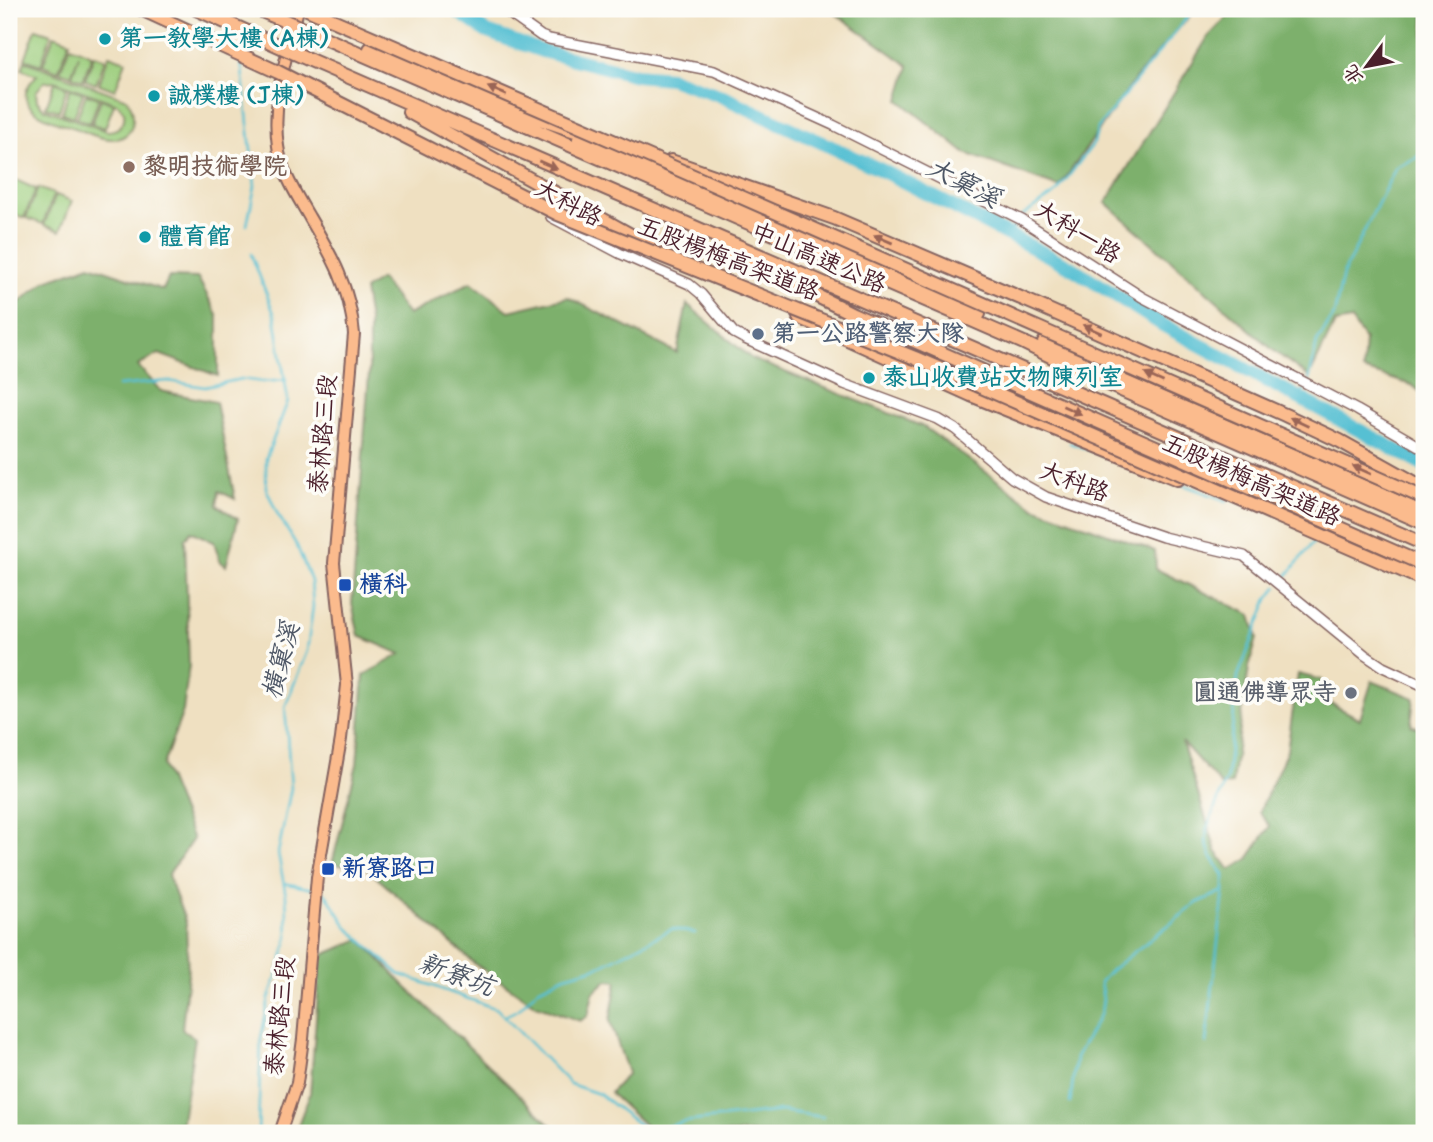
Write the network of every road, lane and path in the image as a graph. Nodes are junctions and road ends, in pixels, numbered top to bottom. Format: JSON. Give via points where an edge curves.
{"nodes":[{"id":1,"x":141,"y":9,"type":"edge"},
{"id":2,"x":196,"y":9,"type":"edge"},
{"id":3,"x":257,"y":9,"type":"edge"},
{"id":4,"x":298,"y":9,"type":"edge"},
{"id":5,"x":307,"y":9,"type":"edge"},
{"id":6,"x":503,"y":9,"type":"edge"},
{"id":7,"x":274,"y":12,"type":"edge"},
{"id":8,"x":312,"y":28,"type":"junction"},
{"id":9,"x":282,"y":77,"type":"junction"},
{"id":10,"x":351,"y":79,"type":"junction"},
{"id":11,"x":508,"y":108,"type":"junction"},
{"id":12,"x":657,"y":212,"type":"junction"},
{"id":13,"x":1024,"y":343,"type":"junction"},
{"id":14,"x":1122,"y":380,"type":"junction"},
{"id":15,"x":1424,"y":449,"type":"edge"},
{"id":16,"x":1424,"y":488,"type":"edge"},
{"id":17,"x":1424,"y":498,"type":"edge"},
{"id":18,"x":1424,"y":513,"type":"edge"},
{"id":19,"x":1424,"y":523,"type":"edge"},
{"id":20,"x":1424,"y":544,"type":"edge"},
{"id":21,"x":1424,"y":565,"type":"edge"},
{"id":22,"x":1424,"y":571,"type":"edge"},
{"id":23,"x":1424,"y":580,"type":"edge"},
{"id":24,"x":1424,"y":686,"type":"edge"},
{"id":25,"x":280,"y":1133,"type":"edge"}],
"edges":[{"from":1,"to":23,"type":"highway","name":"五股楊梅高架道路","bridge":true,"via":[[278,72],[558,215],[902,352]]},
{"from":2,"to":10,"type":"highway","name":"中山高速公路","bridge":true},
{"from":3,"to":7,"type":"highway","name":"中山高速公路"},
{"from":4,"to":9,"type":"main road","name":"泰林路三段"},
{"from":17,"to":5,"type":"highway","one_way":true,"bridge":true},
{"from":6,"to":15,"type":"street","name":"大科一路","via":[[549,39],[714,71],[850,133],[1022,220],[1142,297]]},
{"from":7,"to":8,"type":"highway","name":"中山高速公路","bridge":true},
{"from":8,"to":11,"type":"highway"},
{"from":8,"to":13,"type":"highway","name":"中山高速公路"},
{"from":9,"to":24,"type":"street","name":"大科路","via":[[621,254],[689,284],[724,324],[745,340],[947,424],[1031,490],[1163,537],[1244,556],[1374,661]]},
{"from":9,"to":25,"type":"main road","name":"泰林路三段","via":[[276,119],[281,161],[341,276],[354,334],[334,563],[347,685],[316,880],[297,1083]]},
{"from":10,"to":12,"type":"highway","name":"中山高速公路","one_way":true},
{"from":10,"to":22,"type":"highway","via":[[694,270],[971,395],[1306,532]]},
{"from":11,"to":14,"type":"highway"},
{"from":16,"to":11,"type":"highway","one_way":true,"via":[[1284,415],[834,218]]},
{"from":12,"to":20,"type":"highway","name":"中山高速公路"},
{"from":12,"to":21,"type":"highway","one_way":true,"via":[[853,314]]},
{"from":13,"to":14,"type":"highway"},
{"from":13,"to":19,"type":"highway","name":"中山高速公路"},
{"from":14,"to":18,"type":"highway"}]}
